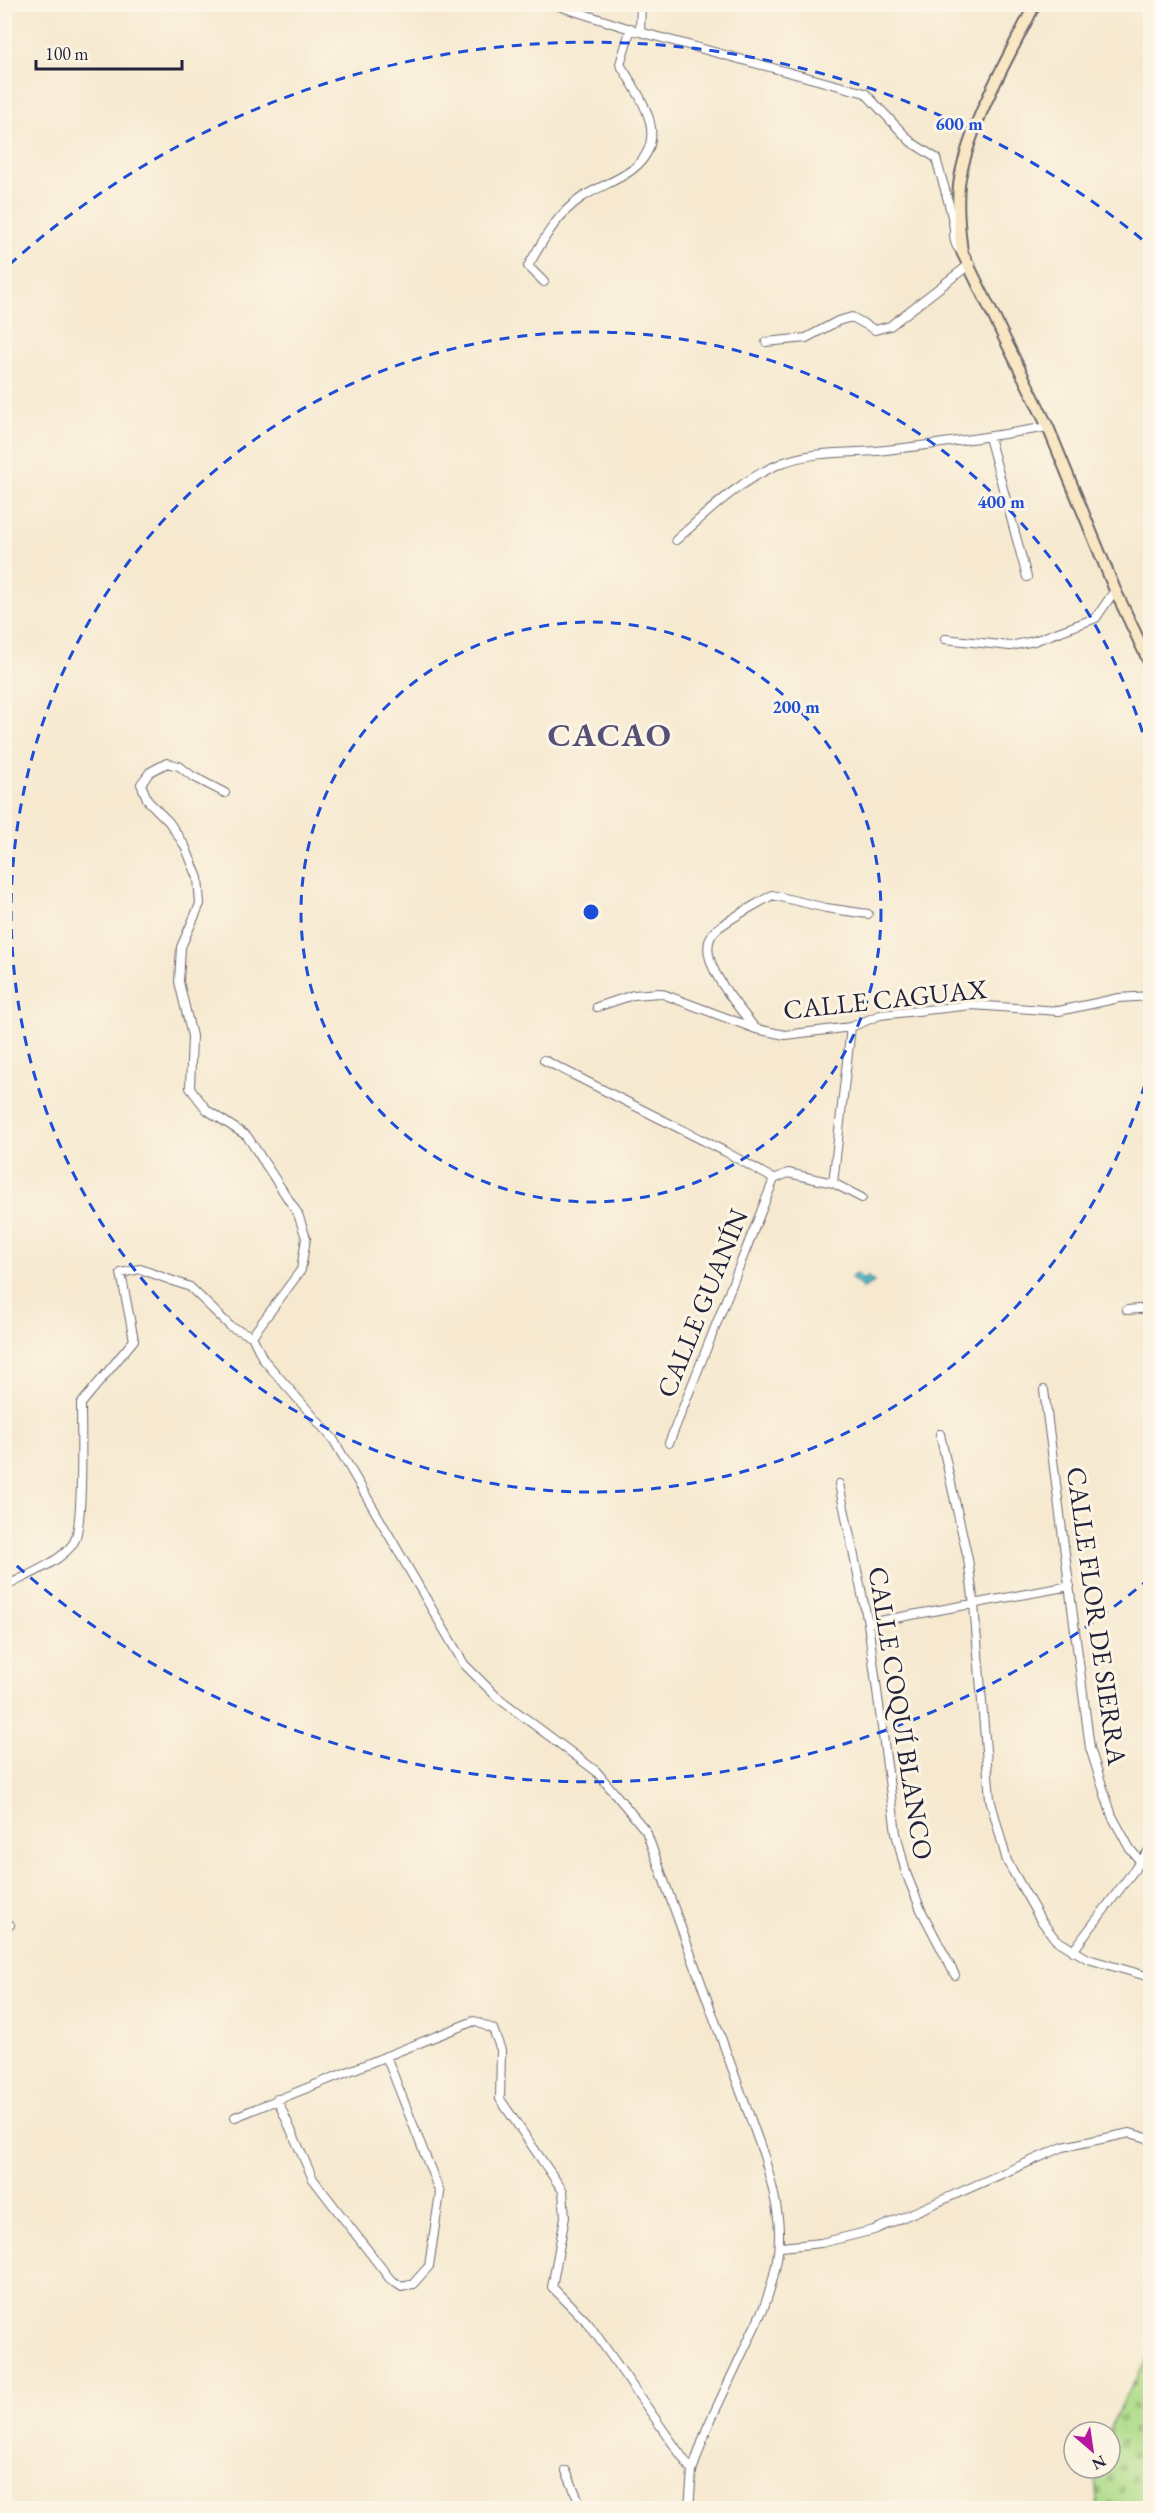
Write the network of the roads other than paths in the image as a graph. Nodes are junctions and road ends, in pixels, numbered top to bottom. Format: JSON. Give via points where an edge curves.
{"nodes":[{"id":1,"x":552,"y":4,"type":"edge"},
{"id":2,"x":641,"y":4,"type":"edge"},
{"id":3,"x":1035,"y":4,"type":"edge"},
{"id":4,"x":631,"y":28,"type":"junction"},
{"id":5,"x":640,"y":32,"type":"junction"},
{"id":6,"x":962,"y":252,"type":"junction"},
{"id":7,"x":970,"y":264,"type":"junction"},
{"id":8,"x":544,"y":282,"type":"dead end"},
{"id":9,"x":766,"y":342,"type":"dead end"},
{"id":10,"x":1048,"y":427,"type":"junction"},
{"id":11,"x":989,"y":437,"type":"junction"},
{"id":12,"x":676,"y":540,"type":"dead end"},
{"id":13,"x":1027,"y":577,"type":"dead end"},
{"id":14,"x":1115,"y":590,"type":"junction"},
{"id":15,"x":945,"y":639,"type":"dead end"},
{"id":16,"x":1150,"y":664,"type":"edge"},
{"id":17,"x":225,"y":794,"type":"dead end"},
{"id":18,"x":868,"y":914,"type":"dead end"},
{"id":19,"x":1150,"y":996,"type":"edge"},
{"id":20,"x":597,"y":1008,"type":"dead end"},
{"id":21,"x":851,"y":1027,"type":"junction"},
{"id":22,"x":756,"y":1029,"type":"junction"},
{"id":23,"x":544,"y":1060,"type":"dead end"},
{"id":24,"x":774,"y":1179,"type":"junction"},
{"id":25,"x":832,"y":1183,"type":"junction"},
{"id":26,"x":862,"y":1198,"type":"dead end"},
{"id":27,"x":1150,"y":1308,"type":"edge"},
{"id":28,"x":1127,"y":1310,"type":"dead end"},
{"id":29,"x":252,"y":1336,"type":"junction"},
{"id":30,"x":1044,"y":1390,"type":"dead end"},
{"id":31,"x":940,"y":1434,"type":"dead end"},
{"id":32,"x":669,"y":1443,"type":"dead end"},
{"id":33,"x":839,"y":1484,"type":"dead end"},
{"id":34,"x":1070,"y":1586,"type":"junction"},
{"id":35,"x":4,"y":1587,"type":"edge"},
{"id":36,"x":974,"y":1605,"type":"junction"},
{"id":37,"x":868,"y":1623,"type":"junction"},
{"id":38,"x":1150,"y":1849,"type":"edge"},
{"id":39,"x":1141,"y":1862,"type":"junction"},
{"id":40,"x":1150,"y":1869,"type":"edge"},
{"id":41,"x":1073,"y":1951,"type":"junction"},
{"id":42,"x":955,"y":1975,"type":"dead end"},
{"id":43,"x":1150,"y":1977,"type":"edge"},
{"id":44,"x":386,"y":2056,"type":"junction"},
{"id":45,"x":277,"y":2099,"type":"junction"},
{"id":46,"x":235,"y":2117,"type":"dead end"},
{"id":47,"x":1150,"y":2142,"type":"edge"},
{"id":48,"x":781,"y":2247,"type":"junction"},
{"id":49,"x":566,"y":2471,"type":"dead end"},
{"id":50,"x":692,"y":2471,"type":"junction"},
{"id":51,"x":582,"y":2508,"type":"edge"},
{"id":52,"x":688,"y":2508,"type":"edge"}],
"edges":[{"from":1,"to":4,"type":"street"},
{"from":2,"to":5,"type":"street"},
{"from":3,"to":6,"type":"street","via":[[990,95],[966,156],[960,181]]},
{"from":4,"to":5,"type":"street"},
{"from":4,"to":8,"type":"street","via":[[620,64],[650,114],[652,144],[634,168],[580,198],[557,218],[528,266]]},
{"from":5,"to":6,"type":"street","via":[[865,93],[911,142],[936,158],[952,214],[955,243]]},
{"from":6,"to":7,"type":"street"},
{"from":7,"to":9,"type":"street","via":[[890,326],[875,330],[852,317],[806,338]]},
{"from":7,"to":10,"type":"street"},
{"from":10,"to":11,"type":"street"},
{"from":10,"to":14,"type":"street"},
{"from":11,"to":12,"type":"street","via":[[783,462],[720,501]]},
{"from":11,"to":13,"type":"street"},
{"from":14,"to":15,"type":"street","via":[[1096,618],[1034,641],[1010,646]]},
{"from":14,"to":16,"type":"street"},
{"from":17,"to":29,"type":"street","via":[[179,766],[167,763],[150,772],[141,784],[148,801],[185,846],[198,878],[200,904],[181,947],[179,982],[192,1036],[190,1088],[207,1110],[247,1136],[298,1214],[306,1238],[301,1270]]},
{"from":18,"to":22,"type":"street","via":[[772,895],[715,931],[707,945],[710,965]]},
{"from":19,"to":21,"type":"street","name":"CALLE CAGUAX","via":[[1059,1011],[972,1005],[880,1015]]},
{"from":20,"to":22,"type":"street","name":"CALLE CAGUAX","via":[[633,995],[660,993]]},
{"from":21,"to":22,"type":"street","name":"CALLE CAGUAX","via":[[785,1035]]},
{"from":21,"to":25,"type":"street"},
{"from":23,"to":24,"type":"street"},
{"from":24,"to":25,"type":"street","via":[[788,1173]]},
{"from":24,"to":32,"type":"street","name":"CALLE GUANÍN"},
{"from":25,"to":26,"type":"street"},
{"from":27,"to":28,"type":"street"},
{"from":29,"to":35,"type":"street","via":[[231,1327],[190,1287],[140,1269],[121,1273],[134,1340],[81,1404],[78,1523],[74,1541],[61,1557]]},
{"from":29,"to":48,"type":"street","via":[[263,1359],[333,1439],[464,1664],[497,1697],[596,1771],[646,1832],[764,2156],[778,2206]]},
{"from":30,"to":34,"type":"street","name":"CALLE FLOR DE SIERRA"},
{"from":31,"to":36,"type":"street","via":[[968,1559]]},
{"from":33,"to":37,"type":"street","name":"CALLE COQUÍ BLANCO"},
{"from":34,"to":36,"type":"street"},
{"from":34,"to":39,"type":"street","name":"CALLE FLOR DE SIERRA","via":[[1089,1748],[1112,1816]]},
{"from":36,"to":37,"type":"street"},
{"from":36,"to":41,"type":"street","via":[[990,1799],[1002,1846],[1040,1919],[1055,1939]]},
{"from":37,"to":42,"type":"street","name":"CALLE COQUÍ BLANCO","via":[[896,1833],[910,1882]]},
{"from":38,"to":39,"type":"street"},
{"from":39,"to":40,"type":"street","name":"CALLE FLOR DE SIERRA"},
{"from":39,"to":41,"type":"street"},
{"from":41,"to":43,"type":"street"},
{"from":44,"to":45,"type":"street"},
{"from":44,"to":45,"type":"street","via":[[440,2193],[429,2266],[413,2284],[402,2287],[390,2279],[312,2179]]},
{"from":44,"to":50,"type":"street","via":[[474,2021],[493,2029],[501,2050],[500,2099],[563,2191],[565,2217],[552,2287],[588,2323]]},
{"from":45,"to":46,"type":"street"},
{"from":47,"to":48,"type":"street","via":[[1130,2133],[1063,2147],[874,2230],[821,2243]]},
{"from":48,"to":50,"type":"street","via":[[772,2288],[707,2428]]},
{"from":49,"to":51,"type":"street"},
{"from":50,"to":52,"type":"street"}]}
